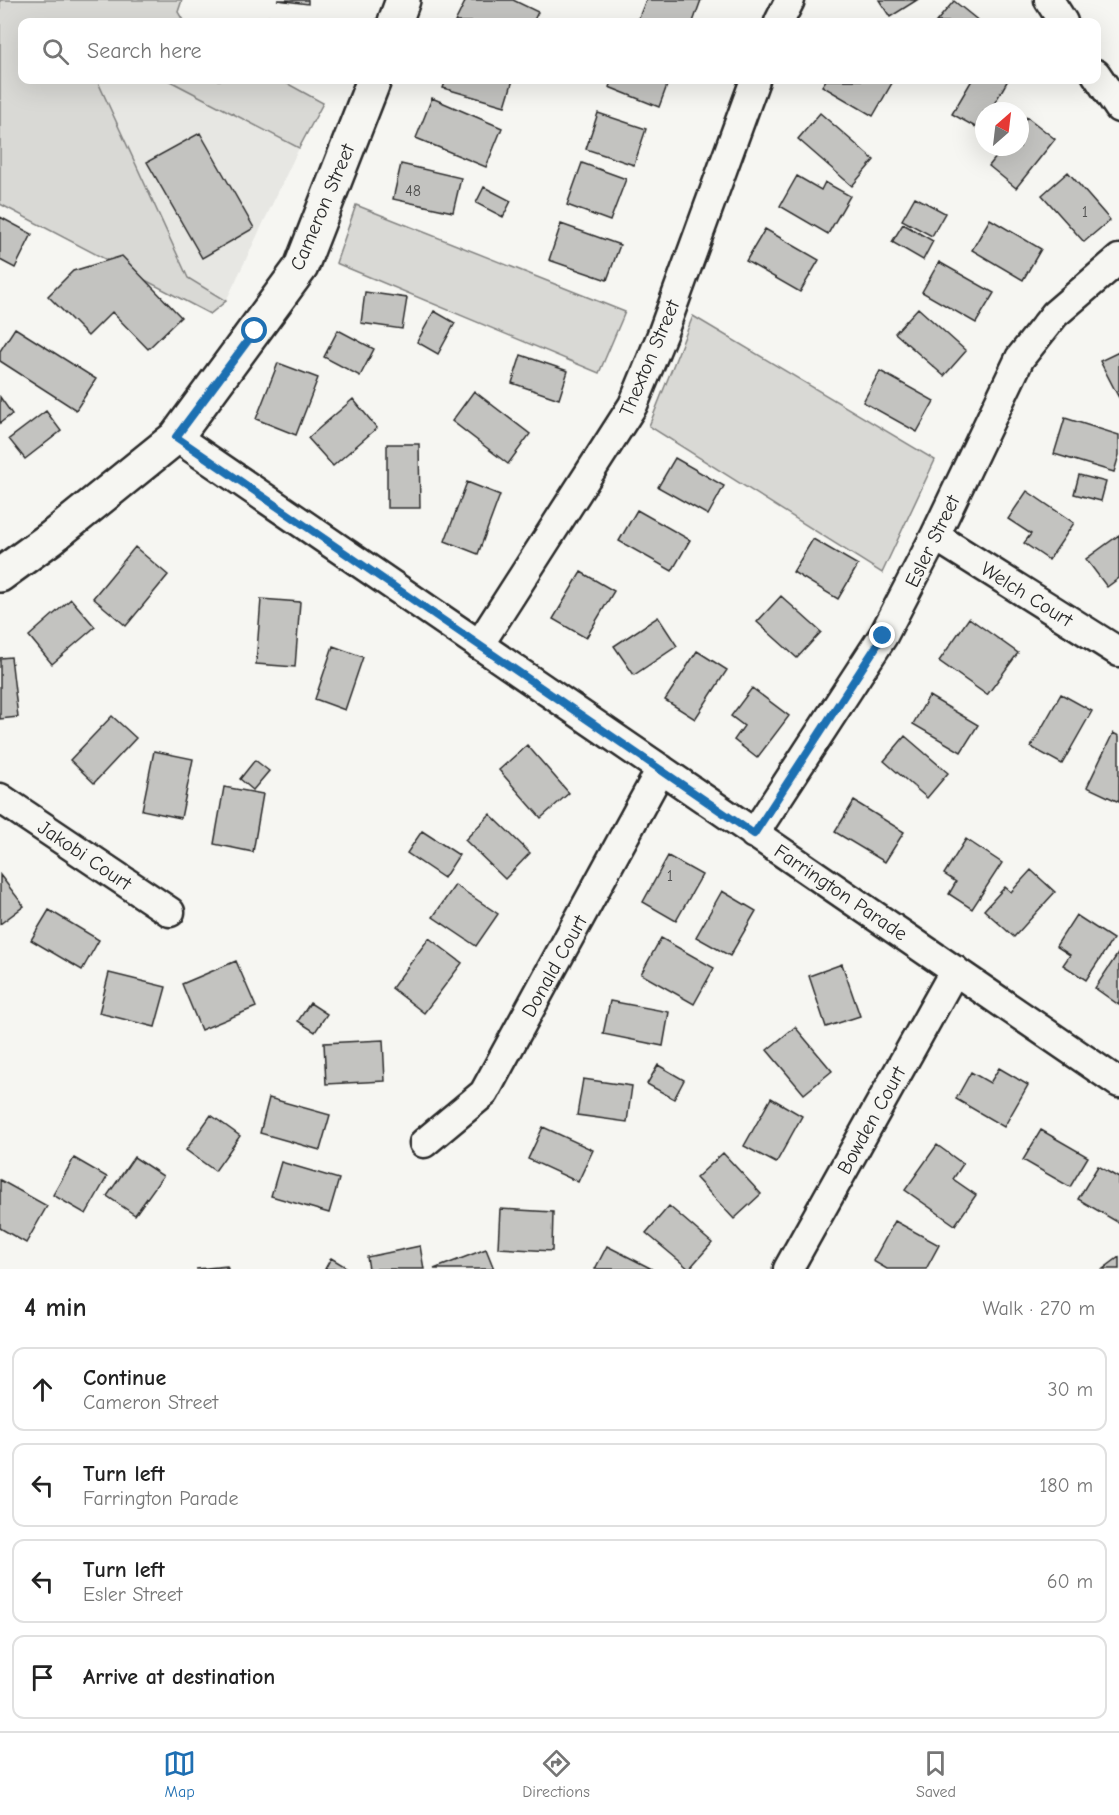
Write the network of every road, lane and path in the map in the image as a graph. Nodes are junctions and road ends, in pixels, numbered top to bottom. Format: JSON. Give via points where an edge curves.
{"nodes":[{"id":1,"x":403,"y":0,"type":"edge"},
{"id":2,"x":790,"y":0,"type":"edge"},
{"id":3,"x":1048,"y":0,"type":"edge"},
{"id":4,"x":396,"y":18,"type":"edge"},
{"id":5,"x":781,"y":18,"type":"edge"},
{"id":6,"x":1060,"y":18,"type":"edge"},
{"id":7,"x":1101,"y":82,"type":"edge"},
{"id":8,"x":372,"y":84,"type":"edge"},
{"id":9,"x":754,"y":84,"type":"edge"},
{"id":10,"x":1119,"y":108,"type":"edge"},
{"id":11,"x":1119,"y":259,"type":"edge"},
{"id":12,"x":176,"y":437,"type":"junction"},
{"id":13,"x":935,"y":536,"type":"junction"},
{"id":14,"x":0,"y":575,"type":"edge"},
{"id":15,"x":479,"y":645,"type":"junction"},
{"id":16,"x":1119,"y":652,"type":"edge"},
{"id":17,"x":661,"y":769,"type":"junction"},
{"id":18,"x":0,"y":798,"type":"edge"},
{"id":19,"x":754,"y":834,"type":"junction"},
{"id":20,"x":170,"y":912,"type":"dead end"},
{"id":21,"x":954,"y":970,"type":"junction"},
{"id":22,"x":1119,"y":1083,"type":"edge"},
{"id":23,"x":424,"y":1143,"type":"dead end"},
{"id":24,"x":788,"y":1269,"type":"edge"}],
"edges":[{"from":1,"to":4,"type":"street"},
{"from":2,"to":5,"type":"street"},
{"from":3,"to":6,"type":"street"},
{"from":7,"to":10,"type":"street"},
{"from":8,"to":12,"type":"street","name":"Cameron Street","via":[[301,267]]},
{"from":9,"to":15,"type":"street","name":"Thexton Street","via":[[633,405]]},
{"from":11,"to":13,"type":"street","name":"Esler Street","via":[[1055,315],[1020,358]]},
{"from":12,"to":14,"type":"street","name":"Cameron Street"},
{"from":12,"to":15,"type":"street","name":"Farrington Parade"},
{"from":13,"to":16,"type":"street","name":"Welch Court"},
{"from":13,"to":19,"type":"street","name":"Esler Street","via":[[883,636]]},
{"from":15,"to":17,"type":"street","name":"Farrington Parade"},
{"from":17,"to":19,"type":"street","name":"Farrington Parade"},
{"from":17,"to":23,"type":"street","name":"Donald Court","via":[[484,1093]]},
{"from":18,"to":20,"type":"street","name":"Jakobi Court"},
{"from":19,"to":21,"type":"street","name":"Farrington Parade"},
{"from":21,"to":22,"type":"street","name":"Farrington Parade"},
{"from":21,"to":24,"type":"street","name":"Bowden Court"}]}
